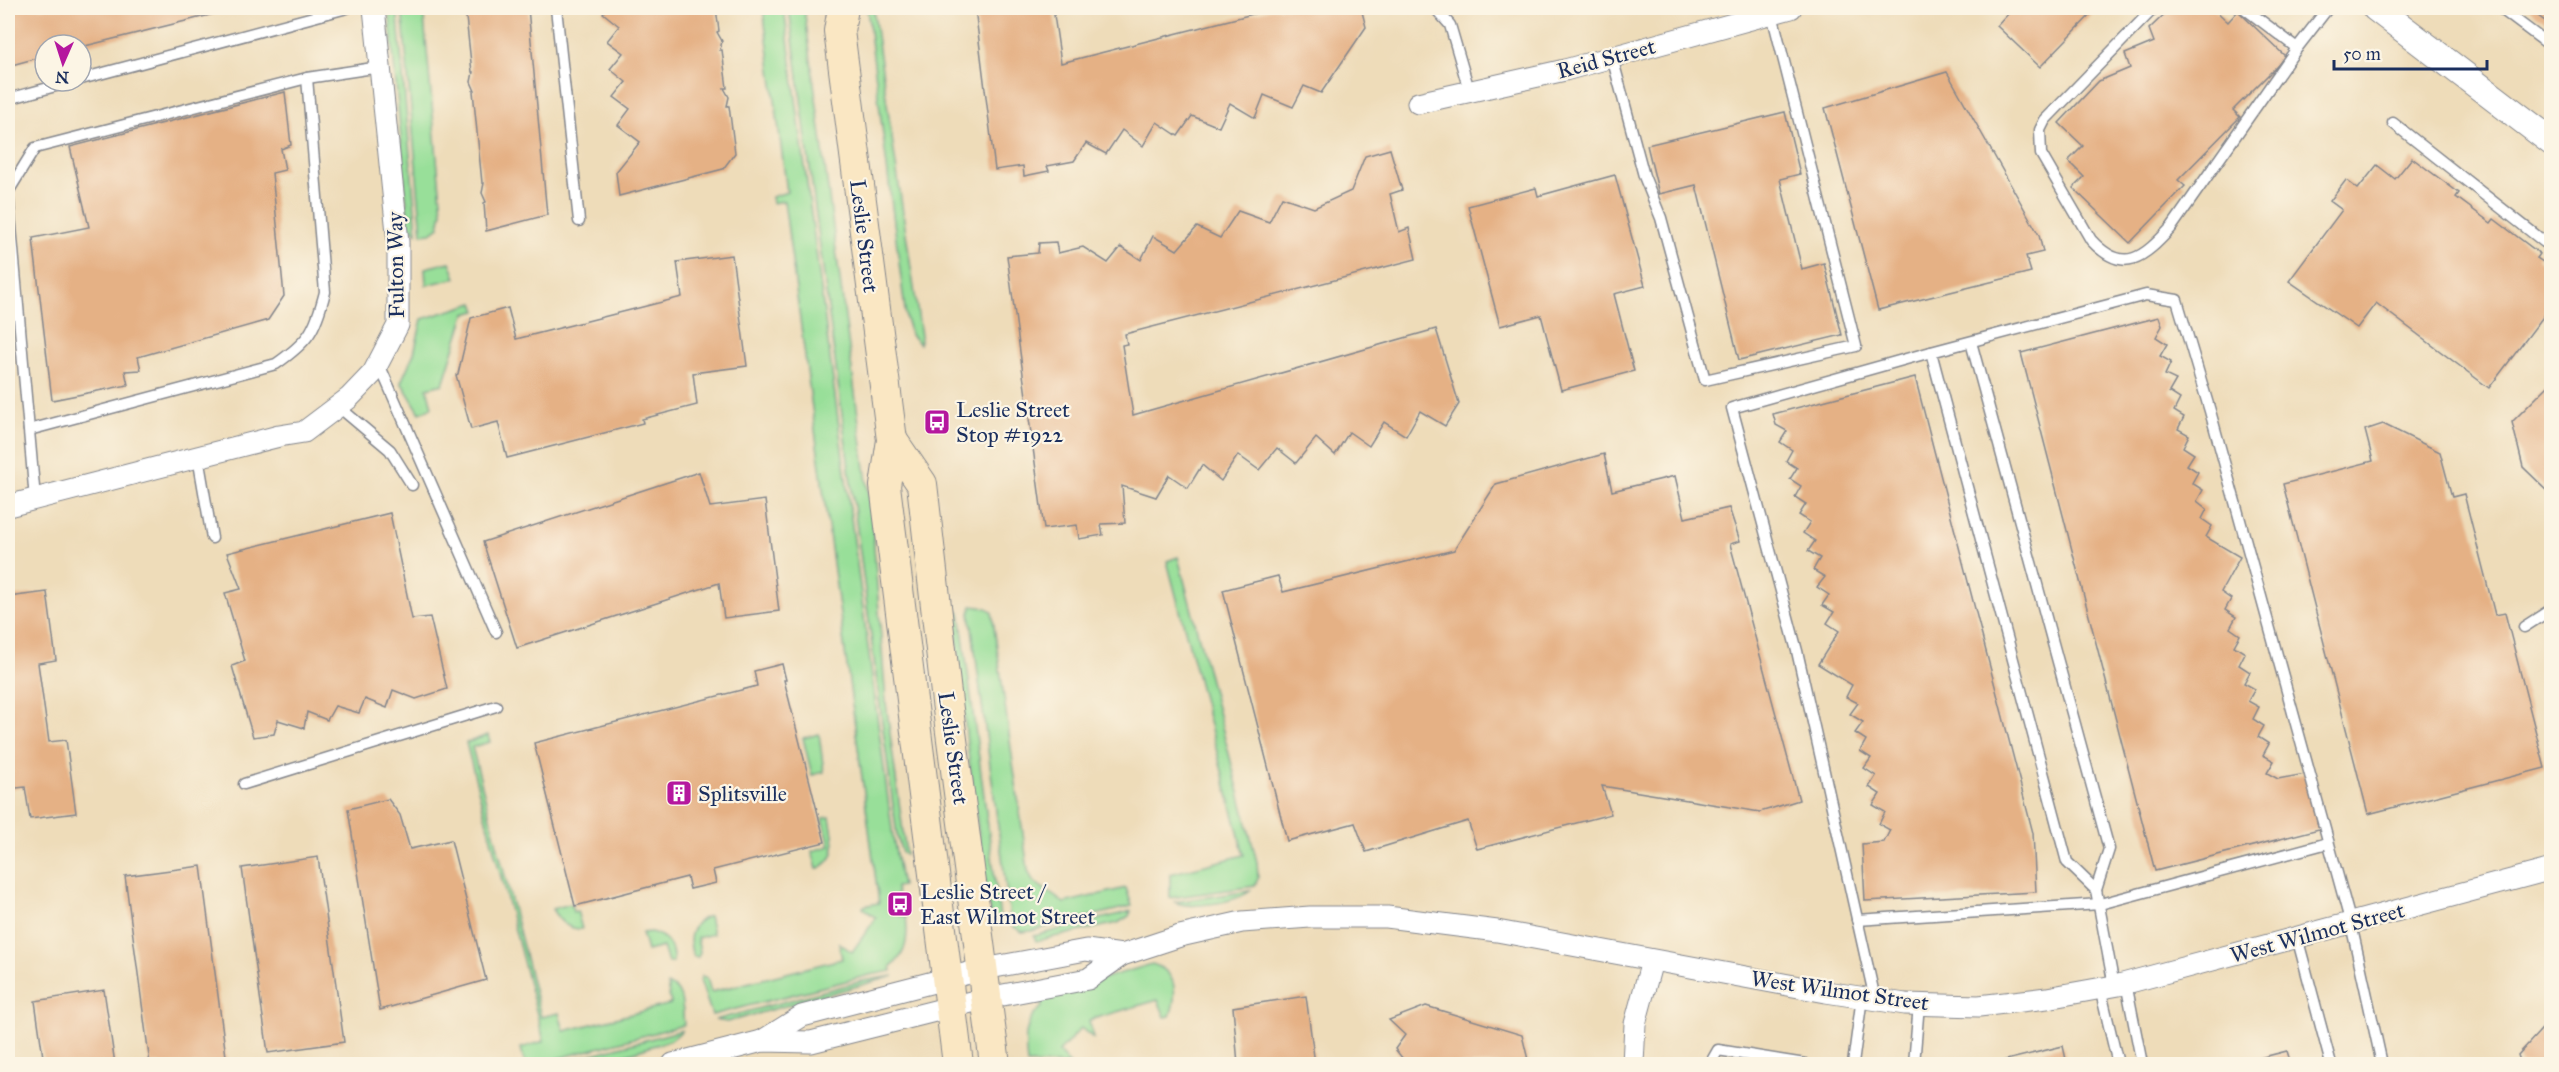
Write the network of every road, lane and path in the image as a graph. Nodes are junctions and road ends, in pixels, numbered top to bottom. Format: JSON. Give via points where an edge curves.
{"nodes":[{"id":1,"x":347,"y":8,"type":"edge"},
{"id":2,"x":374,"y":8,"type":"edge"},
{"id":3,"x":556,"y":8,"type":"edge"},
{"id":4,"x":1434,"y":8,"type":"edge"},
{"id":5,"x":2154,"y":8,"type":"edge"},
{"id":6,"x":2244,"y":8,"type":"edge"},
{"id":7,"x":2328,"y":8,"type":"edge"},
{"id":8,"x":2376,"y":8,"type":"edge"},
{"id":9,"x":2500,"y":8,"type":"edge"},
{"id":10,"x":322,"y":11,"type":"edge"},
{"id":11,"x":1782,"y":11,"type":"edge"},
{"id":12,"x":835,"y":15,"type":"edge"},
{"id":13,"x":2552,"y":47,"type":"edge"},
{"id":14,"x":2297,"y":48,"type":"junction"},
{"id":15,"x":1612,"y":57,"type":"junction"},
{"id":16,"x":380,"y":67,"type":"junction"},
{"id":17,"x":93,"y":76,"type":"edge"},
{"id":18,"x":307,"y":78,"type":"junction"},
{"id":19,"x":1468,"y":90,"type":"junction"},
{"id":20,"x":33,"y":92,"type":"edge"},
{"id":21,"x":8,"y":99,"type":"edge"},
{"id":22,"x":1418,"y":103,"type":"dead end"},
{"id":23,"x":2393,"y":123,"type":"dead end"},
{"id":24,"x":2552,"y":142,"type":"edge"},
{"id":25,"x":579,"y":221,"type":"dead end"},
{"id":26,"x":2552,"y":248,"type":"edge"},
{"id":27,"x":1971,"y":342,"type":"junction"},
{"id":28,"x":1931,"y":352,"type":"junction"},
{"id":29,"x":379,"y":364,"type":"junction"},
{"id":30,"x":339,"y":407,"type":"junction"},
{"id":31,"x":28,"y":430,"type":"junction"},
{"id":32,"x":892,"y":440,"type":"junction"},
{"id":33,"x":198,"y":457,"type":"junction"},
{"id":34,"x":411,"y":485,"type":"dead end"},
{"id":35,"x":34,"y":499,"type":"junction"},
{"id":36,"x":8,"y":506,"type":"edge"},
{"id":37,"x":212,"y":538,"type":"dead end"},
{"id":38,"x":2552,"y":609,"type":"edge"},
{"id":39,"x":2524,"y":627,"type":"dead end"},
{"id":40,"x":496,"y":632,"type":"dead end"},
{"id":41,"x":496,"y":706,"type":"dead end"},
{"id":42,"x":244,"y":784,"type":"dead end"},
{"id":43,"x":2328,"y":843,"type":"junction"},
{"id":44,"x":2552,"y":869,"type":"edge"},
{"id":45,"x":2096,"y":890,"type":"junction"},
{"id":46,"x":2100,"y":904,"type":"junction"},
{"id":47,"x":1857,"y":920,"type":"junction"},
{"id":48,"x":2351,"y":924,"type":"junction"},
{"id":49,"x":2297,"y":937,"type":"junction"},
{"id":50,"x":1122,"y":955,"type":"junction"},
{"id":51,"x":1652,"y":961,"type":"junction"},
{"id":52,"x":985,"y":983,"type":"junction"},
{"id":53,"x":2113,"y":986,"type":"junction"},
{"id":54,"x":949,"y":993,"type":"junction"},
{"id":55,"x":1868,"y":998,"type":"junction"},
{"id":56,"x":1919,"y":1004,"type":"junction"},
{"id":57,"x":762,"y":1041,"type":"junction"},
{"id":58,"x":673,"y":1065,"type":"edge"},
{"id":59,"x":958,"y":1065,"type":"edge"},
{"id":60,"x":995,"y":1065,"type":"edge"},
{"id":61,"x":1633,"y":1065,"type":"edge"},
{"id":62,"x":1710,"y":1065,"type":"edge"},
{"id":63,"x":1805,"y":1065,"type":"edge"},
{"id":64,"x":1853,"y":1065,"type":"edge"},
{"id":65,"x":1914,"y":1065,"type":"edge"},
{"id":66,"x":2118,"y":1065,"type":"edge"},
{"id":67,"x":2142,"y":1065,"type":"edge"},
{"id":68,"x":2331,"y":1065,"type":"edge"},
{"id":69,"x":2382,"y":1065,"type":"edge"}],
"edges":[{"from":1,"to":10,"type":"lane"},
{"from":2,"to":16,"type":"street","name":"Fulton Way"},
{"from":3,"to":25,"type":"lane"},
{"from":4,"to":19,"type":"lane","via":[[1450,25]]},
{"from":5,"to":14,"type":"lane","via":[[2045,120],[2040,130],[2041,154],[2091,240],[2102,252],[2117,258],[2131,260],[2149,252],[2171,228]]},
{"from":6,"to":14,"type":"lane"},
{"from":7,"to":14,"type":"lane"},
{"from":8,"to":24,"type":"street"},
{"from":9,"to":13,"type":"lane"},
{"from":10,"to":17,"type":"lane"},
{"from":11,"to":15,"type":"street","name":"Reid Street"},
{"from":11,"to":15,"type":"lane","via":[[1856,346],[1705,380],[1662,218],[1644,176]]},
{"from":12,"to":32,"type":"main road","name":"Leslie Street"},
{"from":15,"to":19,"type":"street","name":"Reid Street"},
{"from":16,"to":18,"type":"lane"},
{"from":16,"to":29,"type":"street","name":"Fulton Way","via":[[398,242],[399,303],[398,325]]},
{"from":18,"to":31,"type":"lane","via":[[325,292],[317,323],[300,347],[276,364]]},
{"from":18,"to":31,"type":"lane","via":[[35,148],[8,192]]},
{"from":19,"to":22,"type":"street","name":"Reid Street"},
{"from":20,"to":21,"type":"lane"},
{"from":23,"to":26,"type":"lane"},
{"from":27,"to":28,"type":"lane"},
{"from":27,"to":43,"type":"lane","via":[[2146,295],[2176,300]]},
{"from":27,"to":45,"type":"lane","via":[[2109,849]]},
{"from":28,"to":45,"type":"lane","via":[[2067,862]]},
{"from":28,"to":47,"type":"lane","via":[[1732,408],[1797,651]]},
{"from":29,"to":30,"type":"street","name":"Fulton Way"},
{"from":29,"to":40,"type":"lane"},
{"from":30,"to":33,"type":"street","name":"Fulton Way","via":[[304,432]]},
{"from":30,"to":34,"type":"lane","via":[[390,450]]},
{"from":31,"to":35,"type":"lane"},
{"from":32,"to":52,"type":"main road","name":"Leslie Street","via":[[922,484]]},
{"from":32,"to":54,"type":"main road","name":"Leslie Street","via":[[885,486]]},
{"from":33,"to":35,"type":"street","name":"Fulton Way"},
{"from":33,"to":37,"type":"lane"},
{"from":35,"to":36,"type":"street","name":"Fulton Way"},
{"from":38,"to":39,"type":"lane"},
{"from":41,"to":42,"type":"lane"},
{"from":43,"to":46,"type":"lane"},
{"from":43,"to":48,"type":"lane"},
{"from":44,"to":48,"type":"street","name":"West Wilmot Street"},
{"from":45,"to":46,"type":"lane"},
{"from":46,"to":47,"type":"lane"},
{"from":46,"to":53,"type":"lane"},
{"from":47,"to":55,"type":"lane"},
{"from":48,"to":49,"type":"street","name":"West Wilmot Street"},
{"from":48,"to":69,"type":"lane"},
{"from":49,"to":53,"type":"street","name":"West Wilmot Street"},
{"from":49,"to":68,"type":"lane"},
{"from":50,"to":51,"type":"street","name":"West Wilmot Street","via":[[1158,941],[1242,922],[1387,917],[1497,931]]},
{"from":50,"to":52,"type":"street","name":"West Wilmot Street","via":[[1086,950]]},
{"from":50,"to":52,"type":"street","name":"West Wilmot Street","via":[[1088,979]]},
{"from":51,"to":55,"type":"street","name":"West Wilmot Street"},
{"from":51,"to":61,"type":"street","via":[[1635,1024]]},
{"from":52,"to":54,"type":"street"},
{"from":52,"to":54,"type":"street"},
{"from":52,"to":60,"type":"main road","name":"Leslie Street"},
{"from":53,"to":56,"type":"street","name":"West Wilmot Street","via":[[1979,1006]]},
{"from":53,"to":66,"type":"lane"},
{"from":53,"to":67,"type":"lane"},
{"from":54,"to":57,"type":"street","via":[[811,1042]]},
{"from":54,"to":57,"type":"street","via":[[802,1016]]},
{"from":54,"to":59,"type":"main road","name":"Leslie Street"},
{"from":55,"to":56,"type":"street","name":"West Wilmot Street"},
{"from":55,"to":64,"type":"lane"},
{"from":56,"to":65,"type":"lane"},
{"from":57,"to":58,"type":"street"},
{"from":62,"to":63,"type":"lane","via":[[1718,1050]]}]}
